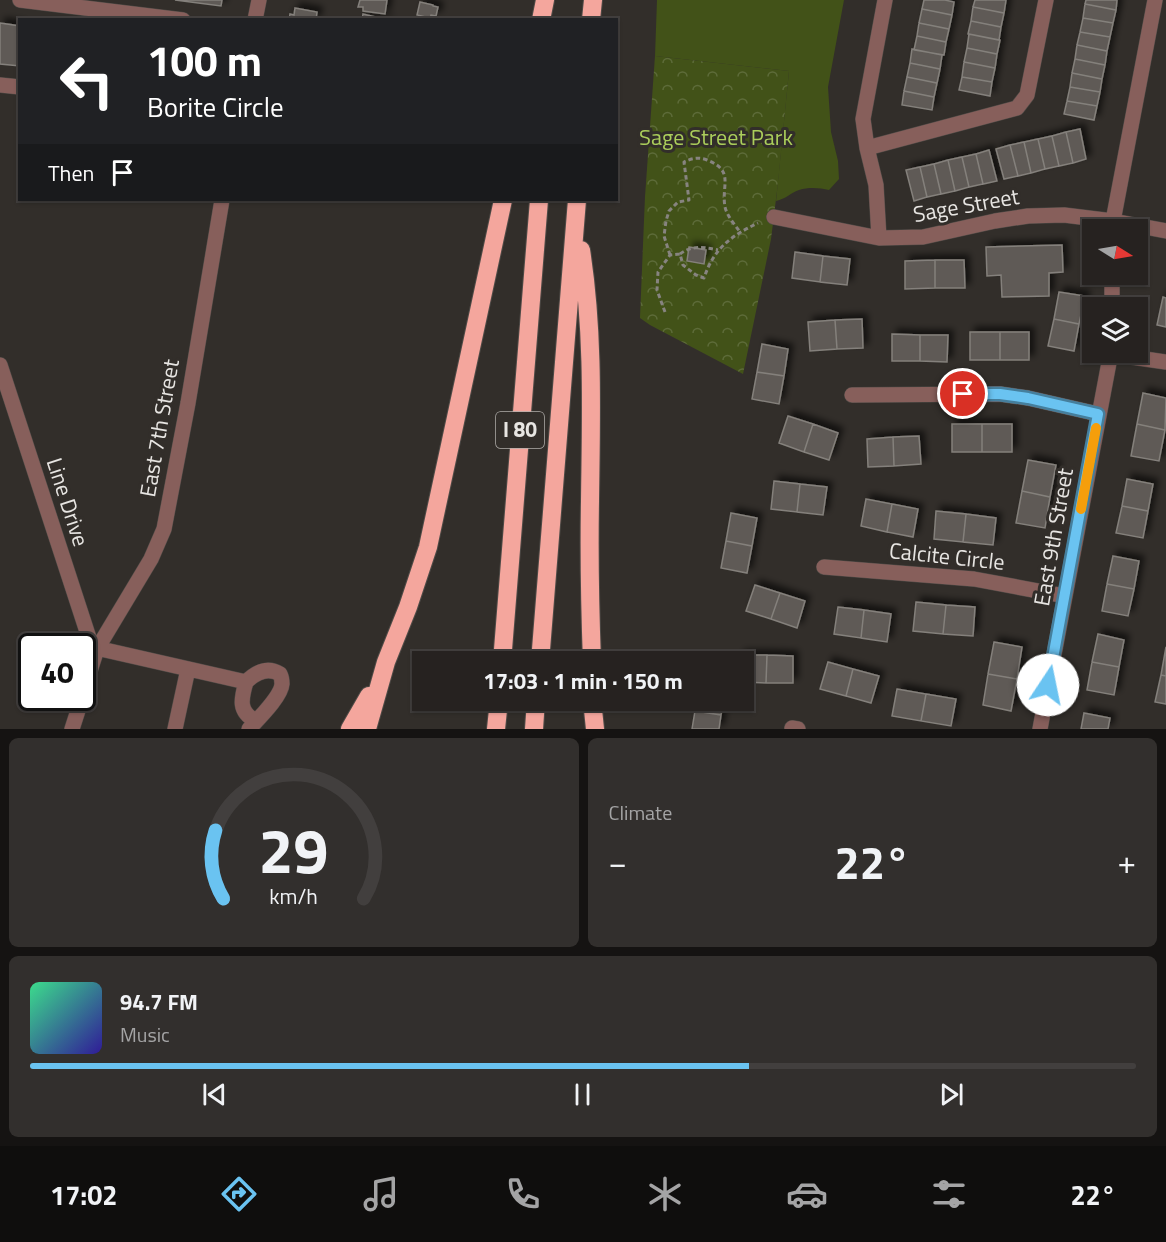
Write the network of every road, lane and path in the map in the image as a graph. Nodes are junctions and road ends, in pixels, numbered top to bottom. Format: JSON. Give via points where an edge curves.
{"nodes":[{"id":1,"x":20,"y":0,"type":"edge"},
{"id":2,"x":259,"y":0,"type":"edge"},
{"id":3,"x":545,"y":0,"type":"edge"},
{"id":4,"x":555,"y":0,"type":"edge"},
{"id":5,"x":593,"y":0,"type":"edge"},
{"id":6,"x":885,"y":0,"type":"edge"},
{"id":7,"x":1046,"y":0,"type":"edge"},
{"id":8,"x":1155,"y":0,"type":"edge"},
{"id":9,"x":167,"y":18,"type":"edge"},
{"id":10,"x":255,"y":18,"type":"edge"},
{"id":11,"x":541,"y":18,"type":"edge"},
{"id":12,"x":554,"y":18,"type":"edge"},
{"id":13,"x":591,"y":18,"type":"edge"},
{"id":14,"x":0,"y":85,"type":"edge"},
{"id":15,"x":18,"y":87,"type":"edge"},
{"id":16,"x":867,"y":148,"type":"junction"},
{"id":17,"x":222,"y":201,"type":"edge"},
{"id":18,"x":503,"y":201,"type":"edge"},
{"id":19,"x":539,"y":201,"type":"edge"},
{"id":20,"x":576,"y":208,"type":"edge"},
{"id":21,"x":774,"y":217,"type":"joint"},
{"id":22,"x":1084,"y":219,"type":"edge"},
{"id":23,"x":1114,"y":219,"type":"edge"},
{"id":24,"x":1148,"y":229,"type":"edge"},
{"id":25,"x":1166,"y":231,"type":"edge"},
{"id":26,"x":740,"y":232,"type":"junction"},
{"id":27,"x":879,"y":238,"type":"junction"},
{"id":28,"x":719,"y":251,"type":"junction"},
{"id":29,"x":680,"y":254,"type":"junction"},
{"id":30,"x":670,"y":255,"type":"junction"},
{"id":31,"x":665,"y":312,"type":"dead end"},
{"id":32,"x":1148,"y":359,"type":"edge"},
{"id":33,"x":1166,"y":362,"type":"edge"},
{"id":34,"x":1109,"y":363,"type":"edge"},
{"id":35,"x":0,"y":365,"type":"edge"},
{"id":36,"x":852,"y":395,"type":"dead end"},
{"id":37,"x":1098,"y":414,"type":"junction"},
{"id":38,"x":824,"y":567,"type":"dead end"},
{"id":39,"x":1065,"y":596,"type":"junction"},
{"id":40,"x":98,"y":649,"type":"junction"},
{"id":41,"x":503,"y":651,"type":"edge"},
{"id":42,"x":541,"y":651,"type":"edge"},
{"id":43,"x":592,"y":651,"type":"edge"},
{"id":44,"x":96,"y":655,"type":"edge"},
{"id":45,"x":386,"y":662,"type":"junction"},
{"id":46,"x":188,"y":669,"type":"junction"},
{"id":47,"x":246,"y":682,"type":"junction"},
{"id":48,"x":78,"y":711,"type":"edge"},
{"id":49,"x":498,"y":711,"type":"edge"},
{"id":50,"x":535,"y":711,"type":"edge"},
{"id":51,"x":593,"y":711,"type":"edge"},
{"id":52,"x":253,"y":725,"type":"edge"},
{"id":53,"x":72,"y":729,"type":"edge"},
{"id":54,"x":175,"y":729,"type":"edge"},
{"id":55,"x":350,"y":729,"type":"edge"},
{"id":56,"x":367,"y":729,"type":"edge"},
{"id":57,"x":496,"y":729,"type":"edge"},
{"id":58,"x":534,"y":729,"type":"edge"},
{"id":59,"x":595,"y":729,"type":"edge"},
{"id":60,"x":1040,"y":729,"type":"edge"}],
"edges":[{"from":1,"to":9,"type":"street"},
{"from":2,"to":10,"type":"street"},
{"from":3,"to":11,"type":"highway"},
{"from":4,"to":12,"type":"highway"},
{"from":5,"to":13,"type":"highway"},
{"from":6,"to":16,"type":"street","via":[[863,119]]},
{"from":7,"to":16,"type":"street","via":[[1027,95],[1017,108]]},
{"from":8,"to":23,"type":"street"},
{"from":14,"to":15,"type":"street"},
{"from":16,"to":27,"type":"street","via":[[876,185]]},
{"from":17,"to":40,"type":"street","name":"East 7th Street","via":[[164,529],[151,559]]},
{"from":18,"to":45,"type":"highway","via":[[428,547]]},
{"from":19,"to":41,"type":"highway","number":"I 80"},
{"from":20,"to":42,"type":"highway","number":"I 80"},
{"from":20,"to":43,"type":"highway","via":[[587,304],[592,406]]},
{"from":21,"to":26,"type":"path"},
{"from":21,"to":27,"type":"street","name":"Sage Street"},
{"from":22,"to":27,"type":"street","name":"Sage Street","via":[[1028,216],[923,237]]},
{"from":24,"to":25,"type":"street","name":"Sage Street"},
{"from":26,"to":28,"type":"path"},
{"from":26,"to":30,"type":"path","via":[[725,210],[724,171],[701,158],[690,159],[684,162],[689,200],[678,202],[666,221],[664,236]]},
{"from":28,"to":29,"type":"path","via":[[702,247]]},
{"from":28,"to":29,"type":"path","via":[[704,278],[683,265]]},
{"from":29,"to":30,"type":"path"},
{"from":30,"to":31,"type":"path","via":[[658,272],[657,290]]},
{"from":32,"to":33,"type":"street"},
{"from":34,"to":37,"type":"street","name":"East 9th Street"},
{"from":35,"to":40,"type":"street","name":"Line Drive","via":[[92,647]]},
{"from":36,"to":37,"type":"street","via":[[1000,394]]},
{"from":37,"to":39,"type":"street","name":"East 9th Street"},
{"from":38,"to":39,"type":"street","name":"Calcite Circle","via":[[974,579]]},
{"from":39,"to":60,"type":"street","name":"East 9th Street"},
{"from":40,"to":44,"type":"street","name":"East 7th Street"},
{"from":40,"to":46,"type":"street"},
{"from":45,"to":55,"type":"highway"},
{"from":45,"to":56,"type":"highway"},
{"from":46,"to":47,"type":"street"},
{"from":46,"to":54,"type":"street"},
{"from":47,"to":52,"type":"street","via":[[242,705]]},
{"from":47,"to":52,"type":"street","via":[[254,675],[274,670],[282,682],[276,697]]},
{"from":48,"to":53,"type":"street","name":"East 7th Street"},
{"from":49,"to":57,"type":"highway"},
{"from":50,"to":58,"type":"highway"},
{"from":51,"to":59,"type":"highway"}]}
